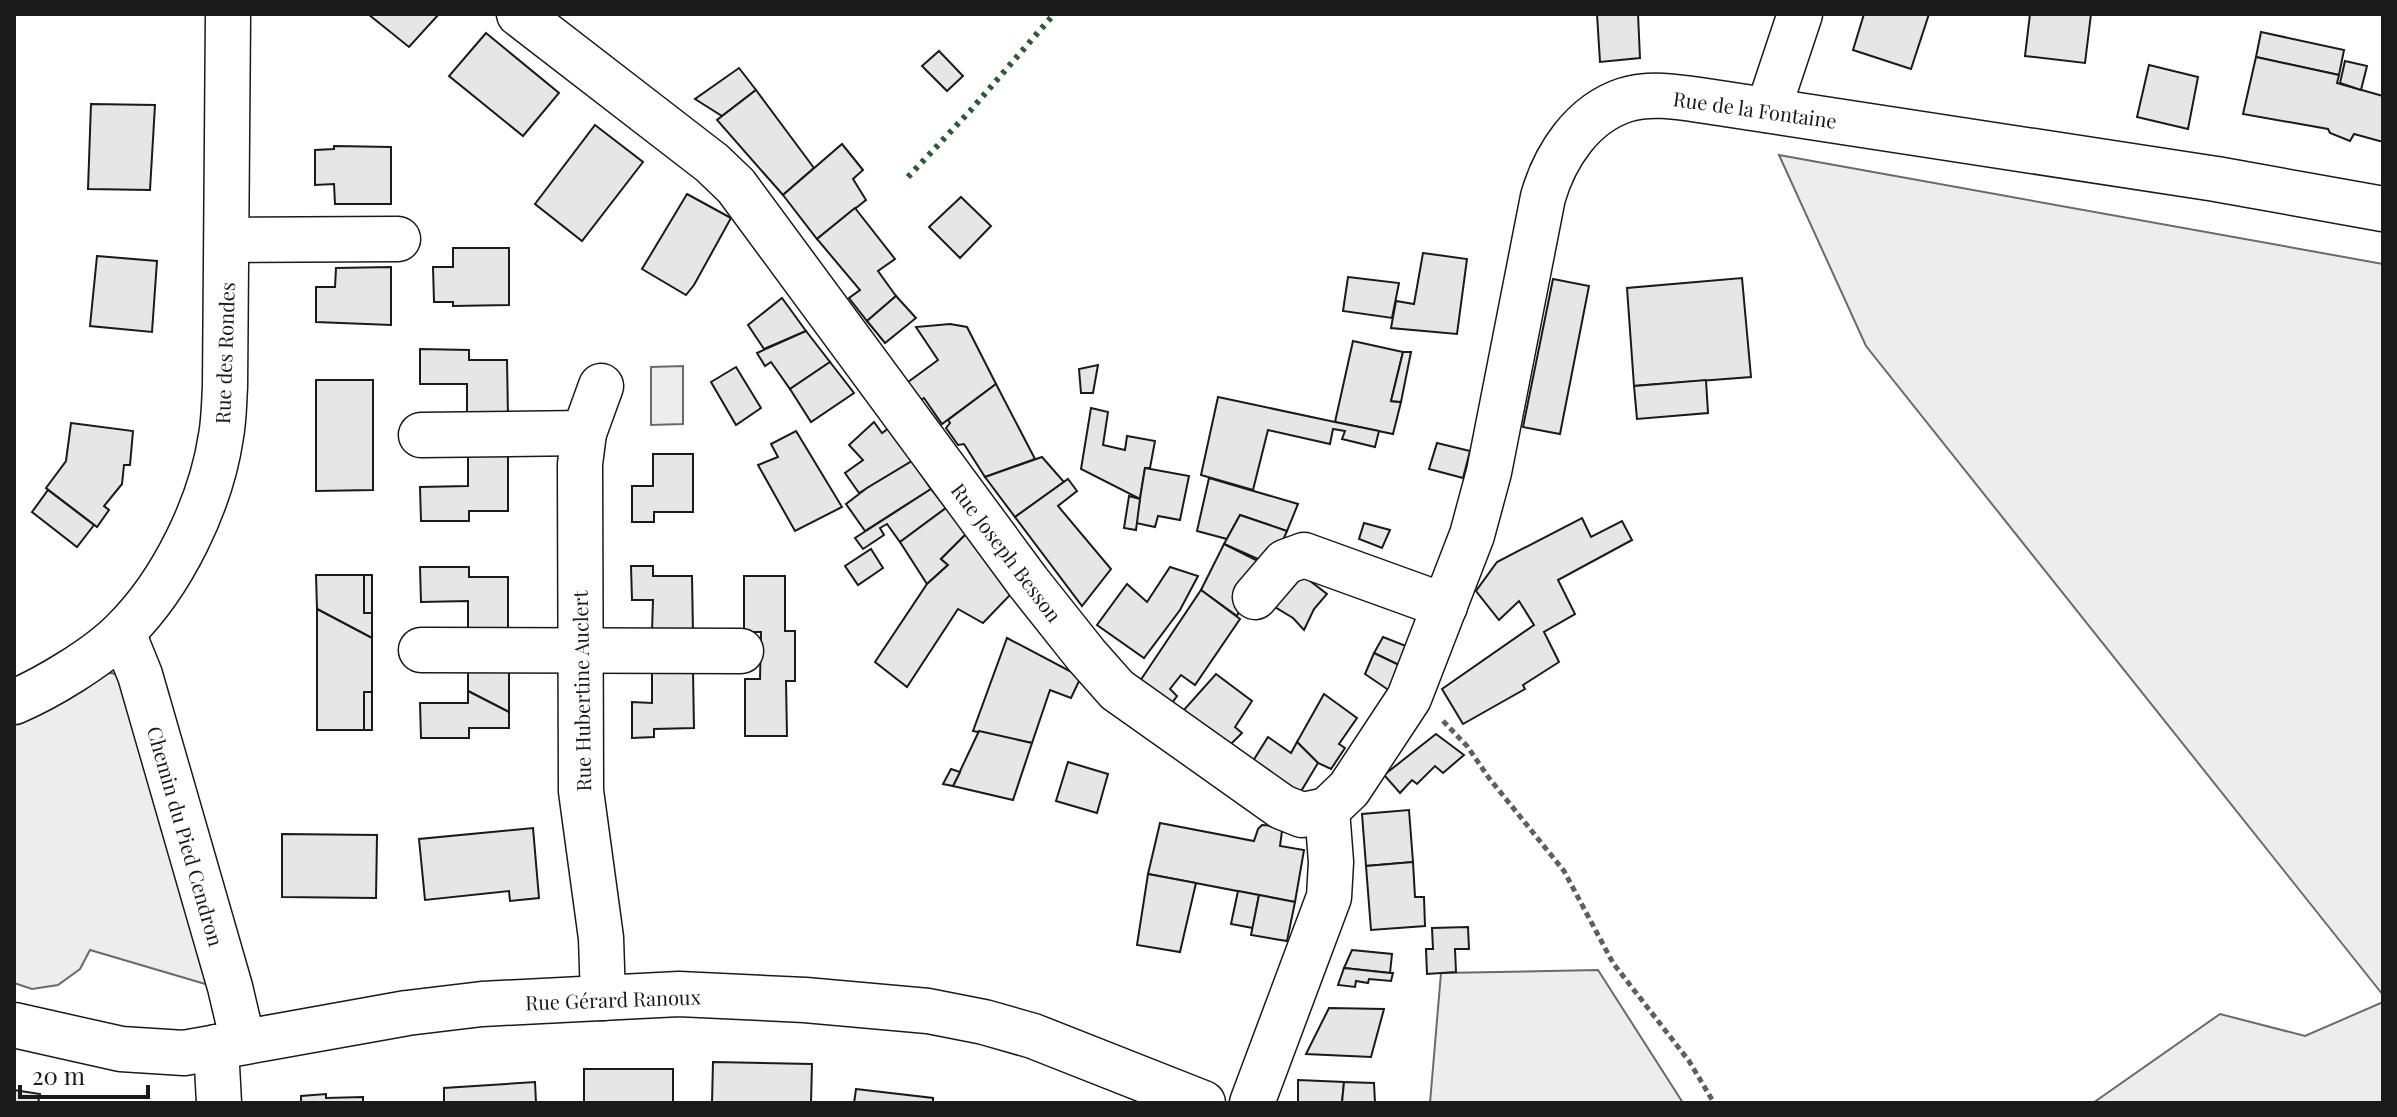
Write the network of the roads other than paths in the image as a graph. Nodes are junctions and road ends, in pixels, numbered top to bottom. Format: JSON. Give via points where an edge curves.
{"nodes":[{"id":1,"x":228,"y":14,"type":"edge"},
{"id":2,"x":519,"y":14,"type":"edge"},
{"id":3,"x":1800,"y":14,"type":"edge"},
{"id":4,"x":1768,"y":110,"type":"junction"},
{"id":5,"x":2383,"y":209,"type":"edge"},
{"id":6,"x":398,"y":239,"type":"dead end"},
{"id":7,"x":227,"y":240,"type":"junction"},
{"id":8,"x":601,"y":386,"type":"dead end"},
{"id":9,"x":584,"y":433,"type":"junction"},
{"id":10,"x":421,"y":435,"type":"dead end"},
{"id":11,"x":1255,"y":597,"type":"dead end"},
{"id":12,"x":1445,"y":606,"type":"junction"},
{"id":13,"x":123,"y":633,"type":"junction"},
{"id":14,"x":421,"y":650,"type":"dead end"},
{"id":15,"x":579,"y":650,"type":"junction"},
{"id":16,"x":741,"y":651,"type":"dead end"},
{"id":17,"x":14,"y":702,"type":"edge"},
{"id":18,"x":1327,"y":810,"type":"junction"},
{"id":19,"x":603,"y":998,"type":"junction"},
{"id":20,"x":14,"y":1025,"type":"edge"},
{"id":21,"x":230,"y":1044,"type":"junction"},
{"id":22,"x":219,"y":1103,"type":"edge"},
{"id":23,"x":1203,"y":1103,"type":"edge"},
{"id":24,"x":1252,"y":1103,"type":"edge"}],
"edges":[{"from":1,"to":7,"type":"street","name":"Rue des Rondes"},
{"from":2,"to":18,"type":"street","name":"Rue Joseph Besson","via":[[736,186],[1028,582],[1117,690],[1282,807],[1302,815]]},
{"from":3,"to":4,"type":"street"},
{"from":4,"to":5,"type":"street","name":"Rue de la Fontaine"},
{"from":4,"to":12,"type":"street","name":"Rue de la Fontaine","via":[[1665,95],[1624,100],[1592,119],[1566,144],[1543,197],[1489,472]]},
{"from":6,"to":7,"type":"street"},
{"from":7,"to":13,"type":"street","name":"Rue des Rondes","via":[[221,438],[207,493],[185,547]]},
{"from":8,"to":9,"type":"street","name":"Rue Hubertine Auclert"},
{"from":9,"to":10,"type":"street"},
{"from":9,"to":15,"type":"street","name":"Rue Hubertine Auclert"},
{"from":11,"to":12,"type":"street","via":[[1285,562],[1304,555]]},
{"from":12,"to":18,"type":"street","name":"Rue de la Fontaine","via":[[1409,698],[1349,789]]},
{"from":13,"to":17,"type":"street","name":"Rue des Rondes","via":[[70,672]]},
{"from":13,"to":21,"type":"street","name":"Chemin du Pied Cendron","via":[[140,675],[230,987]]},
{"from":14,"to":15,"type":"street"},
{"from":15,"to":16,"type":"street"},
{"from":15,"to":19,"type":"street","name":"Rue Hubertine Auclert","via":[[581,791],[601,938]]},
{"from":18,"to":24,"type":"street","via":[[1329,897]]},
{"from":19,"to":21,"type":"street","name":"Rue Gérard Ranoux","via":[[407,1013]]},
{"from":19,"to":23,"type":"street","name":"Rue Gérard Ranoux","via":[[679,994],[928,1011],[1033,1036]]},
{"from":20,"to":21,"type":"street","name":"Rue Gérard Ranoux","via":[[163,1053]]},
{"from":21,"to":22,"type":"street","name":"Chemin du Pied Cendron"}]}
